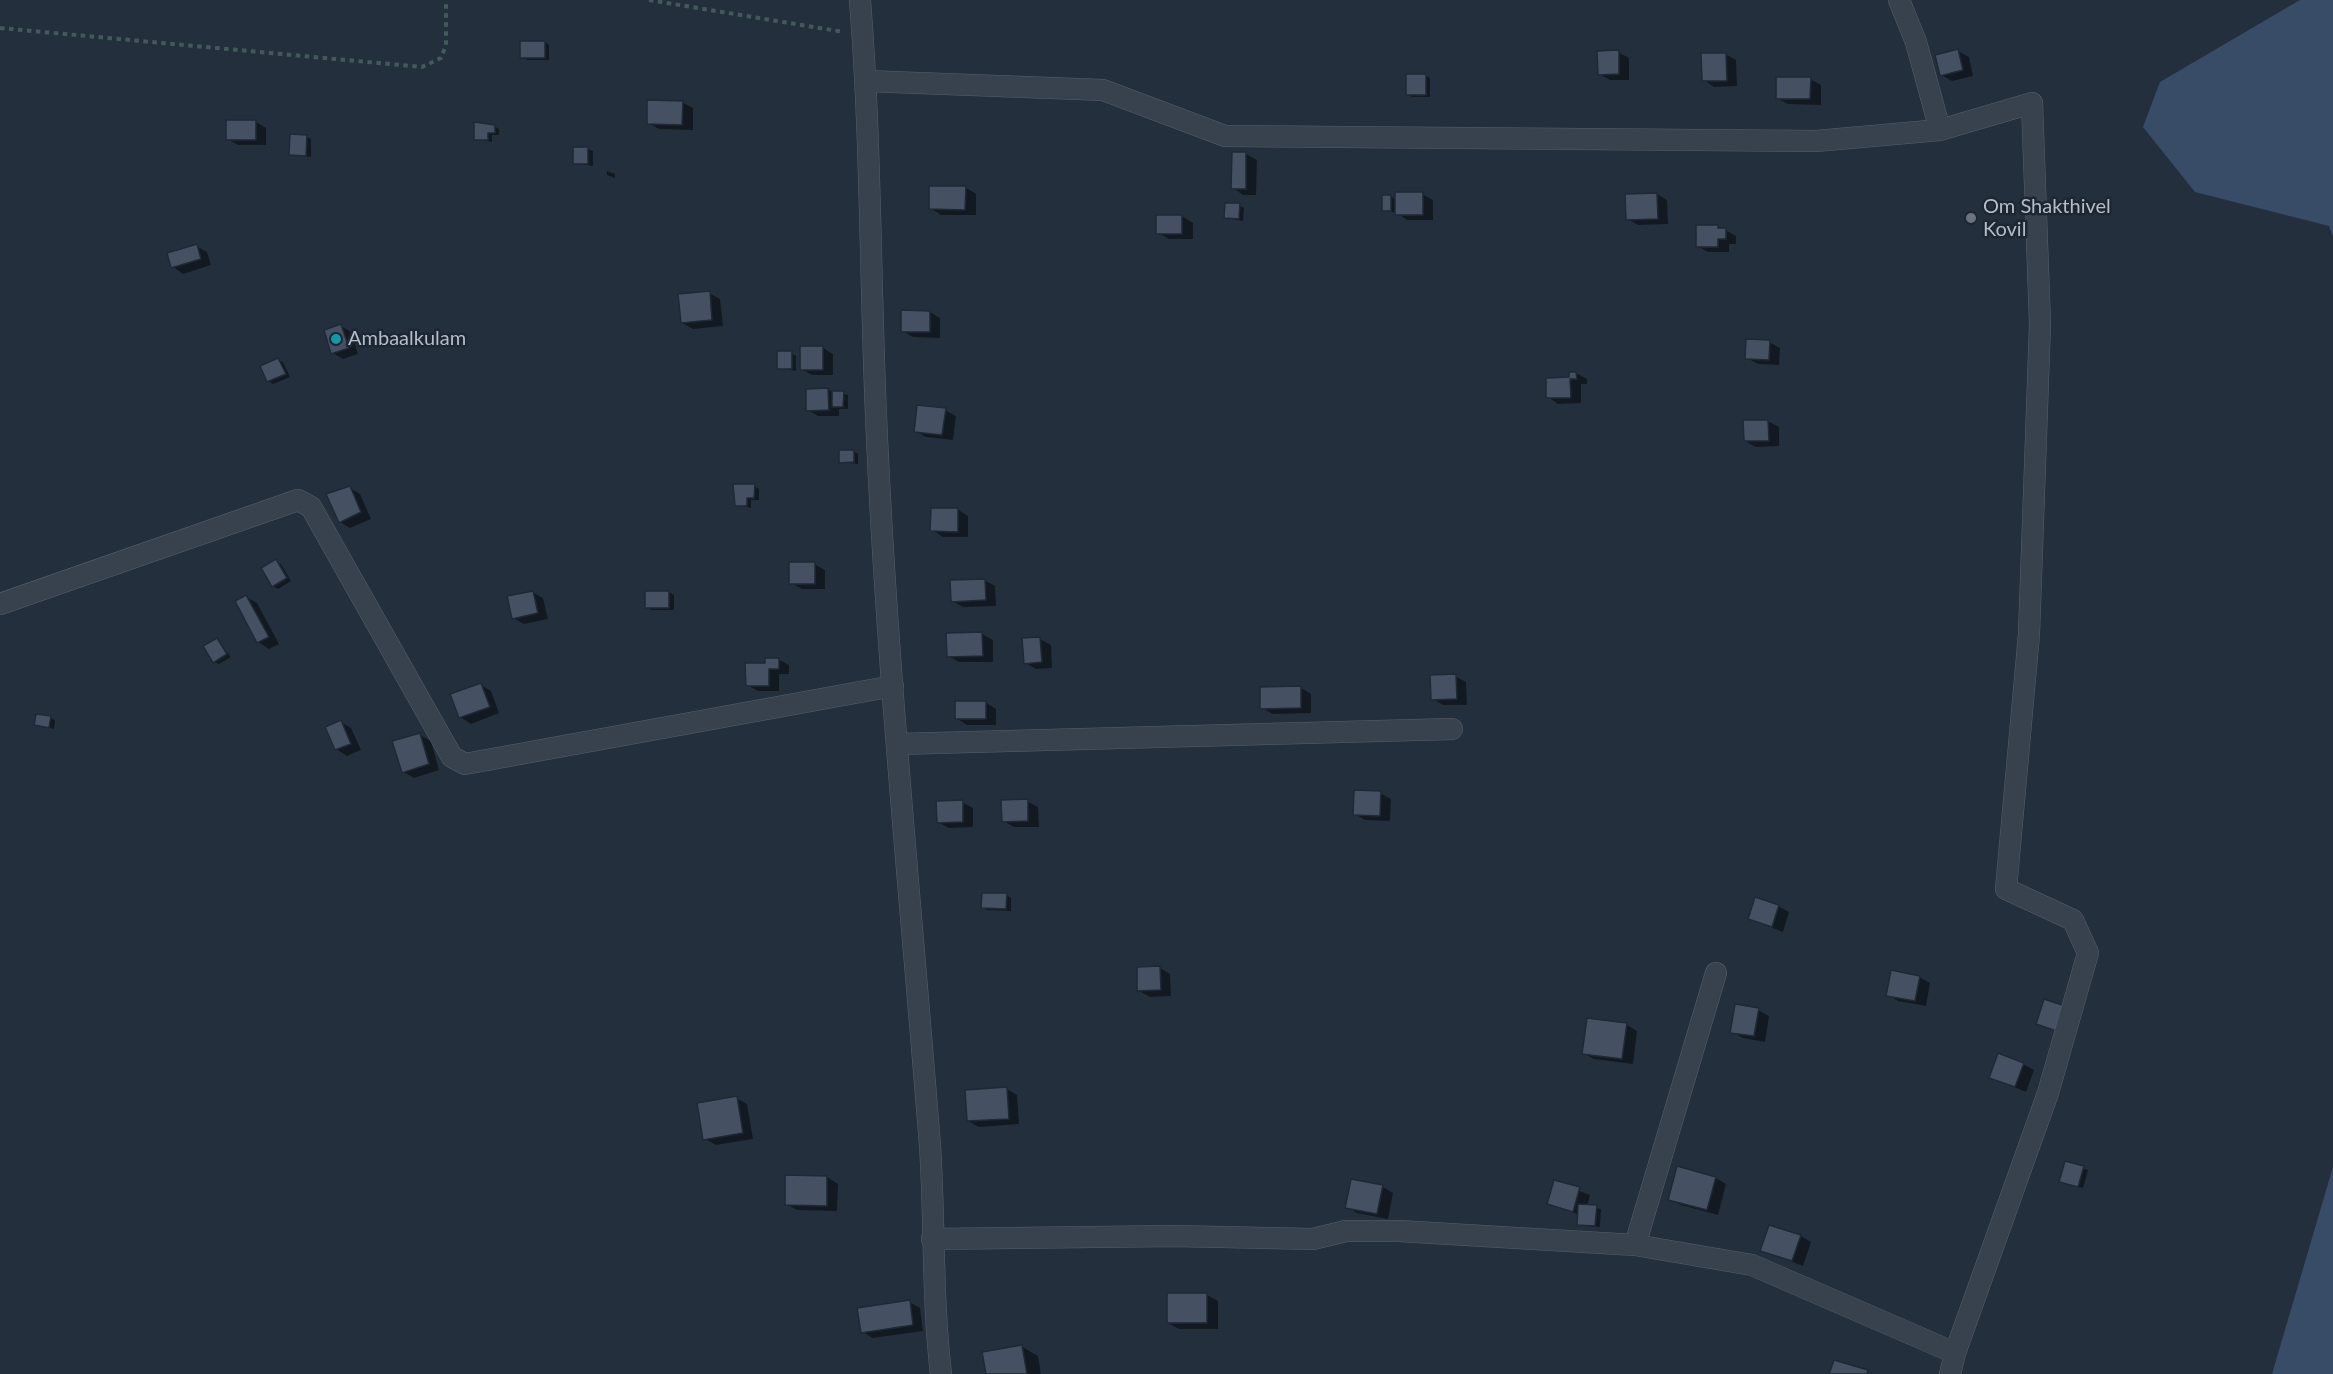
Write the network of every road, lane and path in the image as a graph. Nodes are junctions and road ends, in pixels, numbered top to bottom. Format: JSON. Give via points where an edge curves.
{"nodes":[{"id":1,"x":446,"y":0,"type":"edge"},
{"id":2,"x":649,"y":0,"type":"edge"},
{"id":3,"x":860,"y":0,"type":"edge"},
{"id":4,"x":1899,"y":0,"type":"edge"},
{"id":5,"x":0,"y":28,"type":"edge"},
{"id":6,"x":863,"y":35,"type":"junction"},
{"id":7,"x":866,"y":81,"type":"junction"},
{"id":8,"x":1940,"y":130,"type":"junction"},
{"id":9,"x":0,"y":603,"type":"edge"},
{"id":10,"x":893,"y":686,"type":"junction"},
{"id":11,"x":1452,"y":729,"type":"dead end"},
{"id":12,"x":898,"y":744,"type":"junction"},
{"id":13,"x":1716,"y":973,"type":"dead end"},
{"id":14,"x":932,"y":1239,"type":"junction"},
{"id":15,"x":1635,"y":1245,"type":"junction"},
{"id":16,"x":1955,"y":1353,"type":"junction"},
{"id":17,"x":941,"y":1374,"type":"edge"},
{"id":18,"x":1950,"y":1374,"type":"edge"}],
"edges":[{"from":1,"to":5,"type":"path","via":[[446,45],[441,58],[422,67]]},
{"from":2,"to":6,"type":"path"},
{"from":3,"to":6,"type":"street"},
{"from":4,"to":8,"type":"street","via":[[1916,42]]},
{"from":6,"to":7,"type":"street"},
{"from":7,"to":8,"type":"street","via":[[1103,90],[1225,136],[1816,141]]},
{"from":7,"to":10,"type":"street","via":[[876,416]]},
{"from":8,"to":16,"type":"street","via":[[2032,103],[2040,324],[2029,634],[2006,889],[2073,920],[2088,953],[2048,1093]]},
{"from":9,"to":10,"type":"street","via":[[298,500],[310,507],[452,757],[465,764]]},
{"from":10,"to":12,"type":"street"},
{"from":11,"to":12,"type":"street"},
{"from":12,"to":14,"type":"street","via":[[930,1153]]},
{"from":13,"to":15,"type":"street"},
{"from":14,"to":15,"type":"street","via":[[1313,1239],[1346,1231],[1399,1231]]},
{"from":14,"to":17,"type":"street"},
{"from":15,"to":16,"type":"street","via":[[1752,1265]]},
{"from":16,"to":18,"type":"street"}]}
